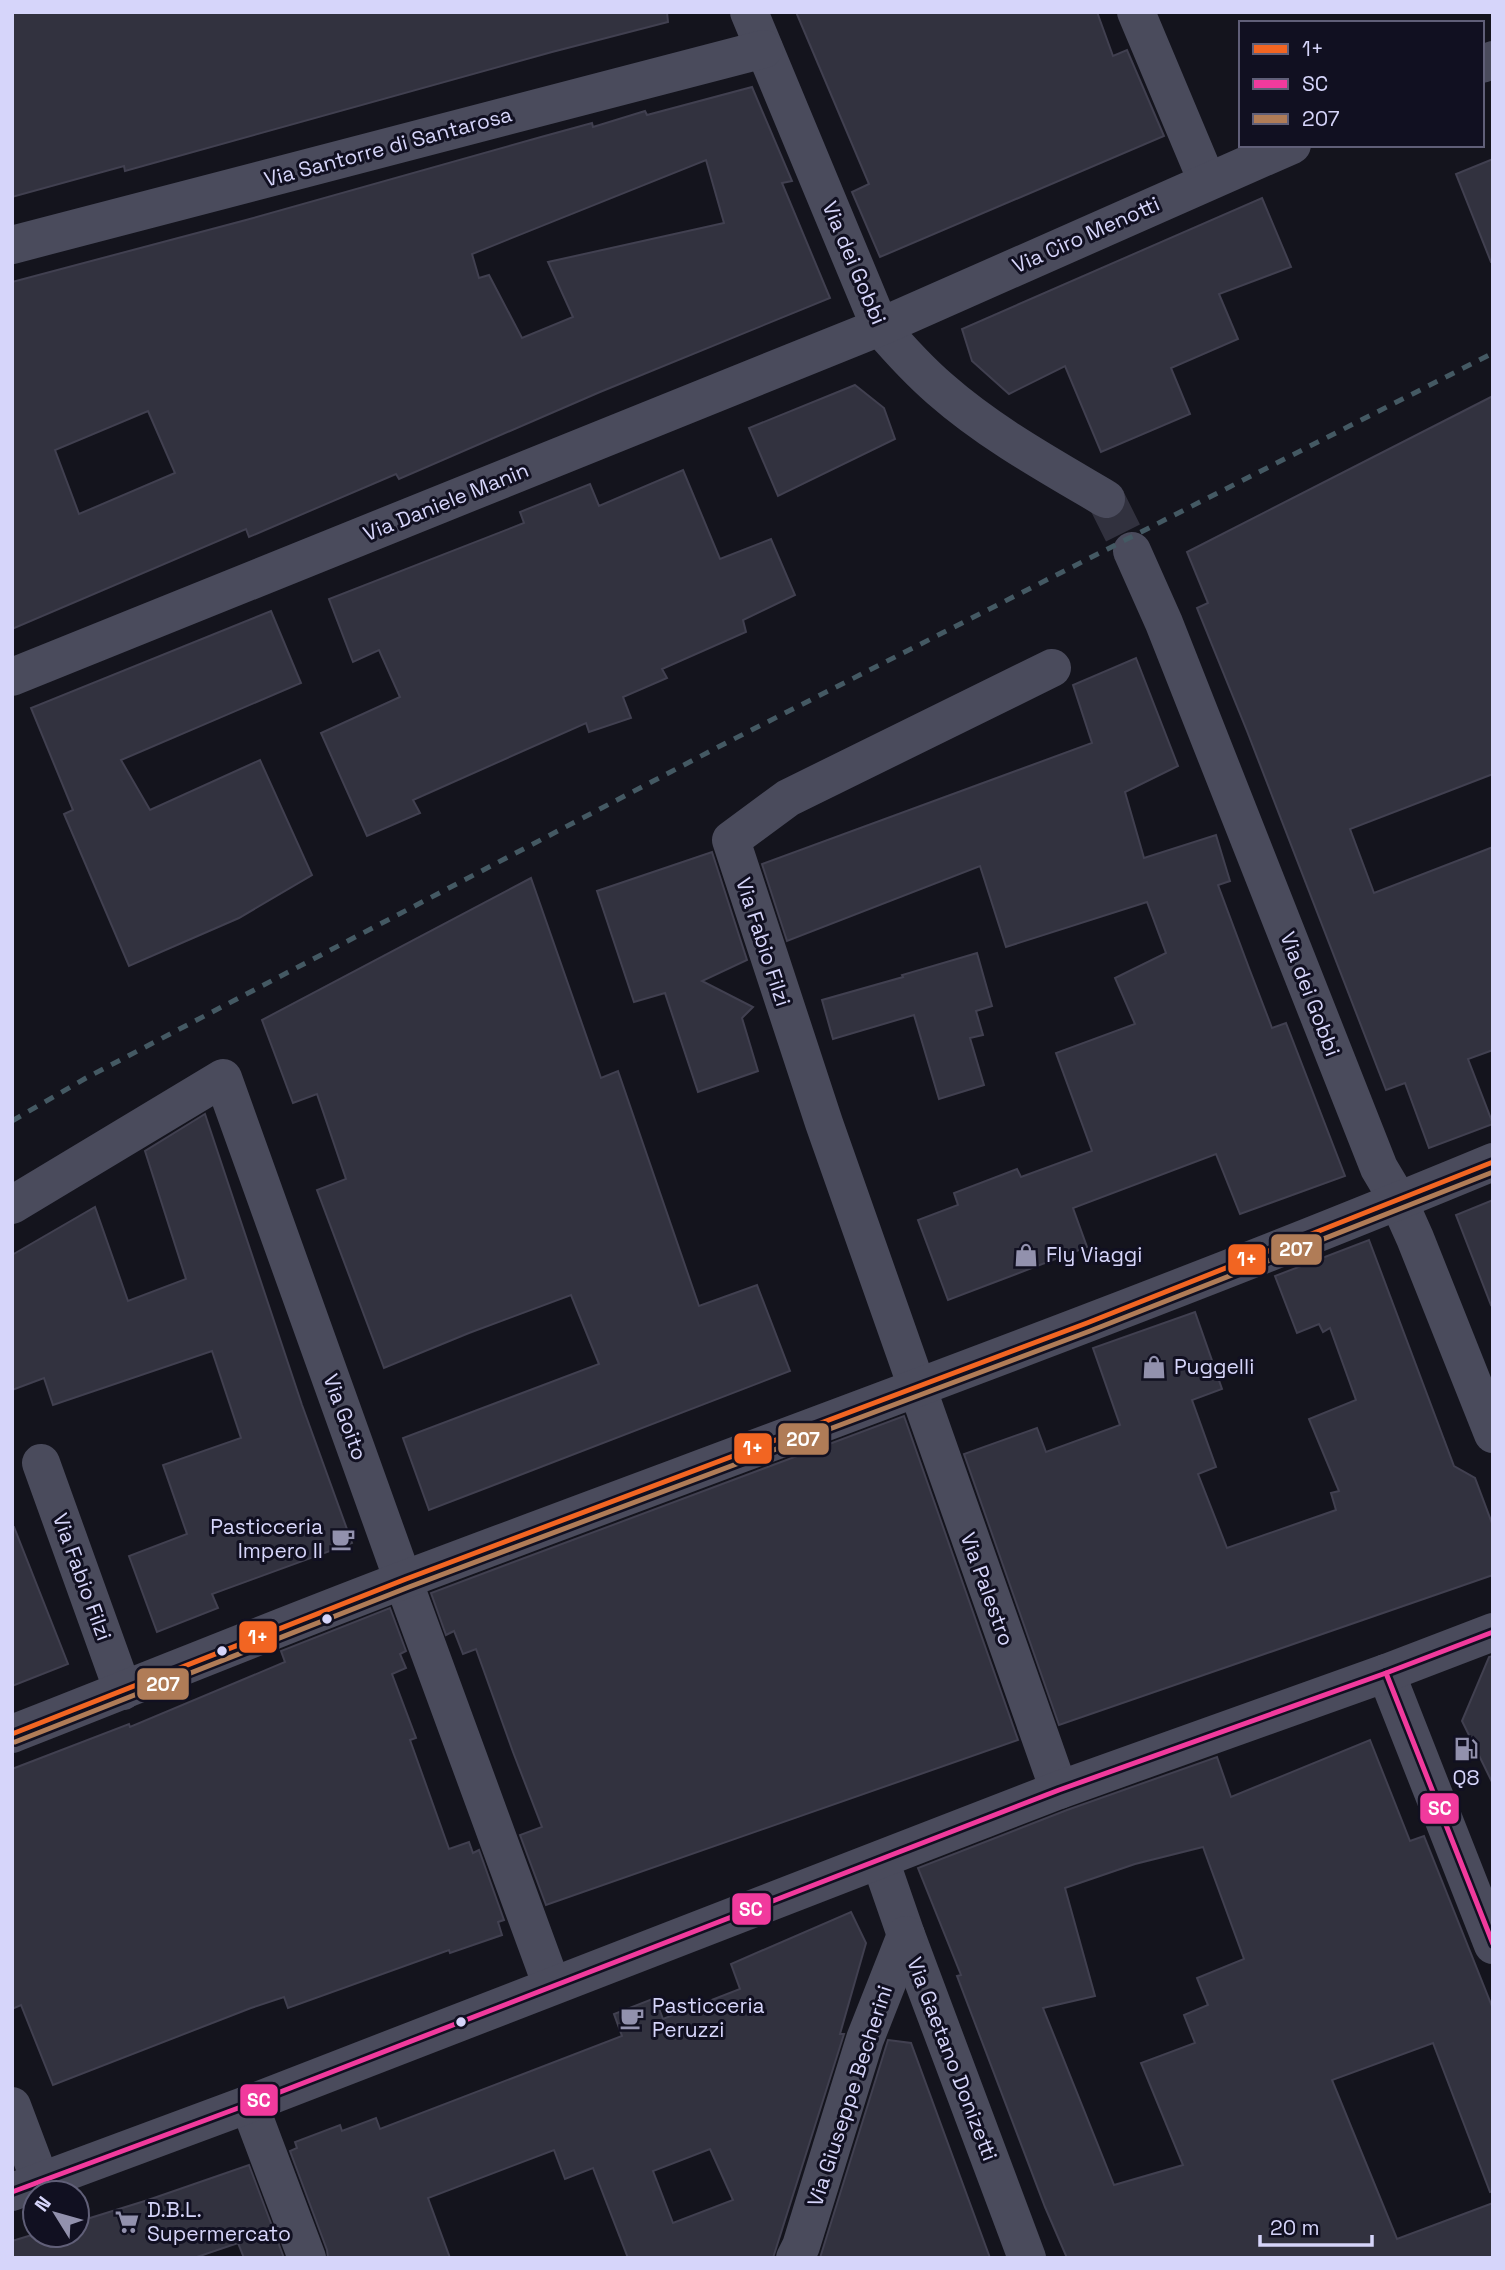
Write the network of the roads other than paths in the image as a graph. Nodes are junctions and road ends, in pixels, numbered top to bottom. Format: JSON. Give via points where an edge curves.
{"nodes":[{"id":1,"x":750,"y":12,"type":"edge"},
{"id":2,"x":1136,"y":12,"type":"edge"},
{"id":3,"x":764,"y":49,"type":"junction"},
{"id":4,"x":1287,"y":147,"type":"edge"},
{"id":5,"x":1207,"y":181,"type":"junction"},
{"id":6,"x":12,"y":245,"type":"edge"},
{"id":7,"x":880,"y":327,"type":"junction"},
{"id":8,"x":1106,"y":499,"type":"tunnel mouth"},
{"id":9,"x":1132,"y":551,"type":"tunnel mouth"},
{"id":10,"x":1052,"y":668,"type":"dead end"},
{"id":11,"x":12,"y":677,"type":"edge"},
{"id":12,"x":1493,"y":1162,"type":"edge"},
{"id":13,"x":1398,"y":1200,"type":"junction"},
{"id":14,"x":12,"y":1205,"type":"edge"},
{"id":15,"x":916,"y":1389,"type":"junction"},
{"id":16,"x":1493,"y":1434,"type":"edge"},
{"id":17,"x":41,"y":1463,"type":"dead end"},
{"id":18,"x":403,"y":1580,"type":"junction"},
{"id":19,"x":1493,"y":1632,"type":"edge"},
{"id":20,"x":1386,"y":1673,"type":"junction"},
{"id":21,"x":123,"y":1691,"type":"junction"},
{"id":22,"x":12,"y":1734,"type":"edge"},
{"id":23,"x":1059,"y":1790,"type":"junction"},
{"id":24,"x":880,"y":1860,"type":"junction"},
{"id":25,"x":906,"y":1935,"type":"junction"},
{"id":26,"x":1493,"y":1945,"type":"edge"},
{"id":27,"x":552,"y":1986,"type":"junction"},
{"id":28,"x":249,"y":2104,"type":"junction"},
{"id":29,"x":12,"y":2106,"type":"edge"},
{"id":30,"x":26,"y":2179,"type":"edge"},
{"id":31,"x":48,"y":2179,"type":"edge"},
{"id":32,"x":307,"y":2258,"type":"edge"},
{"id":33,"x":795,"y":2258,"type":"edge"},
{"id":34,"x":1027,"y":2258,"type":"edge"}],
"edges":[{"from":1,"to":3,"type":"street","name":"Via dei Gobbi"},
{"from":2,"to":5,"type":"street"},
{"from":3,"to":6,"type":"street","name":"Via Santorre di Santarosa"},
{"from":3,"to":7,"type":"street","name":"Via dei Gobbi"},
{"from":4,"to":5,"type":"street","name":"Via Ciro Menotti"},
{"from":5,"to":7,"type":"street","name":"Via Ciro Menotti"},
{"from":7,"to":8,"type":"street","name":"Via dei Gobbi","via":[[942,391],[995,431]]},
{"from":7,"to":11,"type":"street","name":"Via Daniele Manin"},
{"from":9,"to":13,"type":"street","name":"Via dei Gobbi","via":[[1379,1168]]},
{"from":10,"to":15,"type":"street","name":"Via Fabio Filzi","via":[[788,797],[731,840]]},
{"from":12,"to":13,"type":"street"},
{"from":13,"to":15,"type":"street"},
{"from":13,"to":16,"type":"street","name":"Via dei Gobbi"},
{"from":14,"to":18,"type":"street","name":"Via Goito","via":[[223,1078]]},
{"from":15,"to":18,"type":"street"},
{"from":15,"to":23,"type":"street","name":"Via Palestro"},
{"from":17,"to":21,"type":"street","name":"Via Fabio Filzi"},
{"from":18,"to":21,"type":"street"},
{"from":18,"to":27,"type":"street","name":"Via Goito"},
{"from":19,"to":20,"type":"street"},
{"from":20,"to":23,"type":"street"},
{"from":20,"to":26,"type":"street"},
{"from":21,"to":22,"type":"street"},
{"from":23,"to":24,"type":"street"},
{"from":24,"to":25,"type":"street","name":"Via Gaetano Donizetti"},
{"from":24,"to":27,"type":"street"},
{"from":25,"to":33,"type":"street","name":"Via Giuseppe Becherini","via":[[865,2039]]},
{"from":25,"to":34,"type":"street","name":"Via Gaetano Donizetti"},
{"from":27,"to":28,"type":"street"},
{"from":28,"to":31,"type":"street"},
{"from":28,"to":32,"type":"street"},
{"from":29,"to":30,"type":"street"}]}
